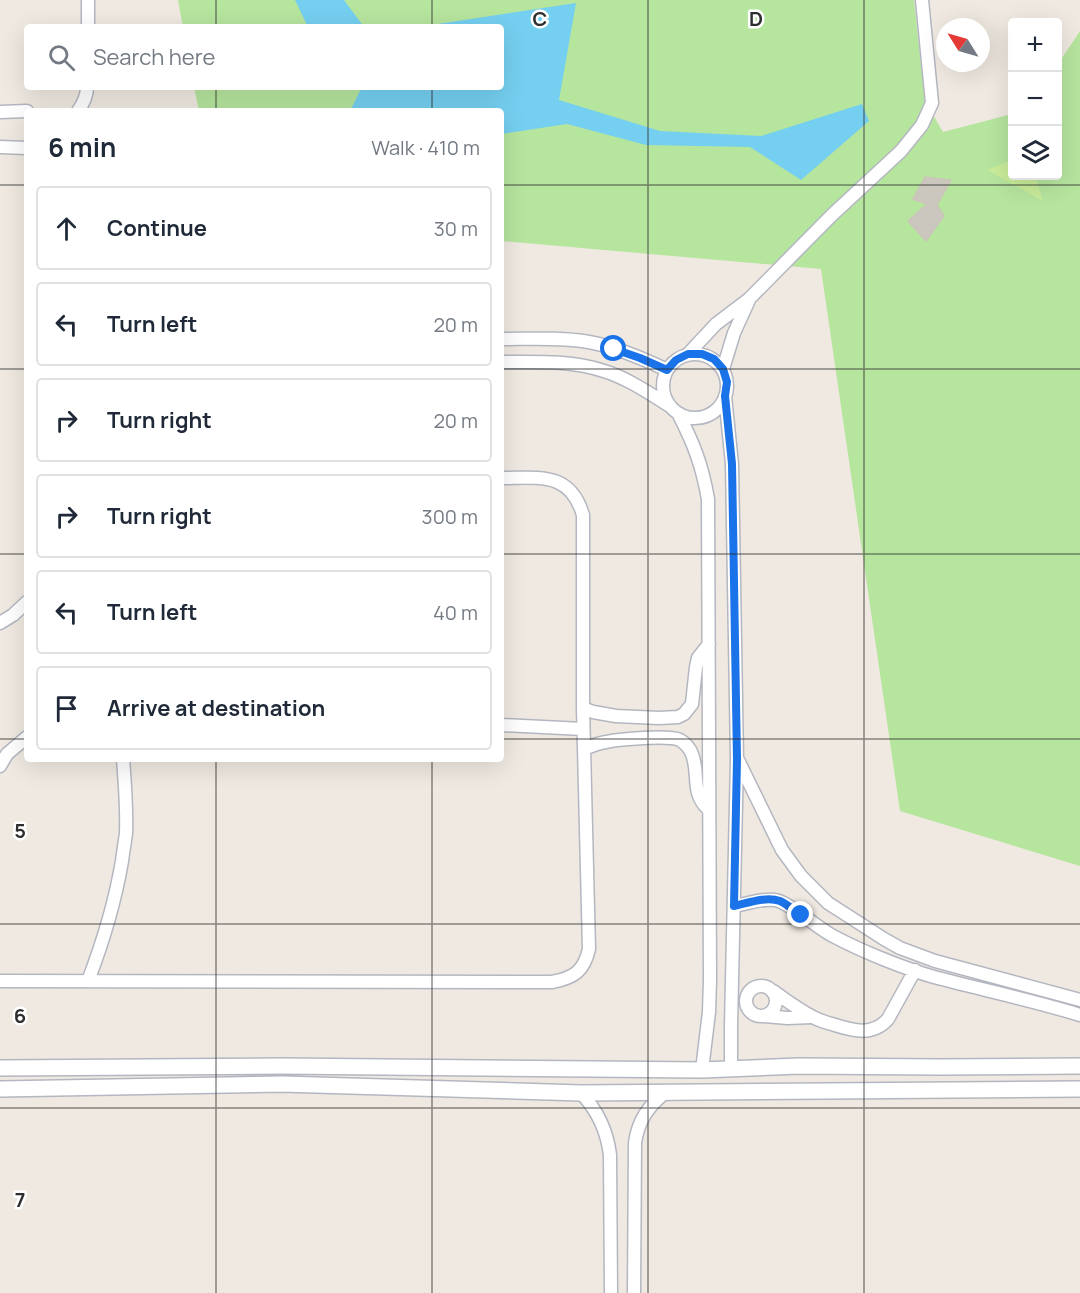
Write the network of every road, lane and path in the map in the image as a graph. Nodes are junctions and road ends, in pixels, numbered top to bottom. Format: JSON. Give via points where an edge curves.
{"nodes":[{"id":1,"x":88,"y":0,"type":"edge"},
{"id":2,"x":922,"y":0,"type":"edge"},
{"id":3,"x":88,"y":24,"type":"edge"},
{"id":4,"x":87,"y":90,"type":"edge"},
{"id":5,"x":80,"y":108,"type":"edge"},
{"id":6,"x":24,"y":111,"type":"edge"},
{"id":7,"x":0,"y":112,"type":"edge"},
{"id":8,"x":0,"y":147,"type":"edge"},
{"id":9,"x":24,"y":148,"type":"edge"},
{"id":10,"x":749,"y":299,"type":"junction"},
{"id":11,"x":504,"y":339,"type":"edge"},
{"id":12,"x":688,"y":354,"type":"junction"},
{"id":13,"x":504,"y":362,"type":"edge"},
{"id":14,"x":723,"y":369,"type":"junction"},
{"id":15,"x":667,"y":370,"type":"junction"},
{"id":16,"x":725,"y":396,"type":"junction"},
{"id":17,"x":674,"y":410,"type":"junction"},
{"id":18,"x":504,"y":478,"type":"edge"},
{"id":19,"x":24,"y":605,"type":"edge"},
{"id":20,"x":13,"y":615,"type":"junction"},
{"id":21,"x":24,"y":616,"type":"edge"},
{"id":22,"x":0,"y":623,"type":"edge"},
{"id":23,"x":709,"y":644,"type":"junction"},
{"id":24,"x":583,"y":708,"type":"junction"},
{"id":25,"x":616,"y":716,"type":"junction"},
{"id":26,"x":659,"y":718,"type":"junction"},
{"id":27,"x":504,"y":725,"type":"edge"},
{"id":28,"x":583,"y":729,"type":"junction"},
{"id":29,"x":661,"y":738,"type":"junction"},
{"id":30,"x":24,"y":740,"type":"edge"},
{"id":31,"x":617,"y":740,"type":"junction"},
{"id":32,"x":584,"y":749,"type":"junction"},
{"id":33,"x":737,"y":759,"type":"junction"},
{"id":34,"x":123,"y":762,"type":"edge"},
{"id":35,"x":0,"y":766,"type":"edge"},
{"id":36,"x":709,"y":810,"type":"junction"},
{"id":37,"x":734,"y":906,"type":"junction"},
{"id":38,"x":900,"y":948,"type":"junction"},
{"id":39,"x":895,"y":963,"type":"junction"},
{"id":40,"x":915,"y":970,"type":"junction"},
{"id":41,"x":0,"y":981,"type":"edge"},
{"id":42,"x":88,"y":981,"type":"junction"},
{"id":43,"x":773,"y":991,"type":"junction"},
{"id":44,"x":732,"y":992,"type":"junction"},
{"id":45,"x":709,"y":995,"type":"junction"},
{"id":46,"x":1080,"y":1000,"type":"edge"},
{"id":47,"x":1080,"y":1015,"type":"edge"},
{"id":48,"x":764,"y":1016,"type":"junction"},
{"id":49,"x":811,"y":1017,"type":"junction"},
{"id":50,"x":708,"y":1023,"type":"junction"},
{"id":51,"x":731,"y":1025,"type":"junction"},
{"id":52,"x":282,"y":1066,"type":"junction"},
{"id":53,"x":799,"y":1066,"type":"junction"},
{"id":54,"x":1080,"y":1066,"type":"edge"},
{"id":55,"x":0,"y":1068,"type":"edge"},
{"id":56,"x":731,"y":1069,"type":"junction"},
{"id":57,"x":702,"y":1070,"type":"junction"},
{"id":58,"x":282,"y":1084,"type":"junction"},
{"id":59,"x":0,"y":1089,"type":"edge"},
{"id":60,"x":1080,"y":1089,"type":"edge"},
{"id":61,"x":799,"y":1091,"type":"junction"},
{"id":62,"x":666,"y":1092,"type":"junction"},
{"id":63,"x":581,"y":1093,"type":"junction"},
{"id":64,"x":611,"y":1293,"type":"edge"},
{"id":65,"x":634,"y":1293,"type":"edge"}],
"edges":[{"from":1,"to":3,"type":"street"},
{"from":2,"to":10,"type":"street","via":[[932,103],[926,118],[901,151]]},
{"from":4,"to":5,"type":"street"},
{"from":6,"to":7,"type":"street"},
{"from":8,"to":9,"type":"street"},
{"from":10,"to":12,"type":"street","via":[[716,324]]},
{"from":10,"to":14,"type":"street"},
{"from":11,"to":15,"type":"street","via":[[589,342]]},
{"from":12,"to":14,"type":"street","via":[[714,359]]},
{"from":12,"to":15,"type":"street"},
{"from":13,"to":17,"type":"street","via":[[556,362],[606,371]]},
{"from":14,"to":16,"type":"street","via":[[727,382]]},
{"from":15,"to":17,"type":"street","via":[[663,389]]},
{"from":16,"to":17,"type":"street","via":[[705,416],[687,416]]},
{"from":16,"to":33,"type":"street","via":[[732,464]]},
{"from":17,"to":23,"type":"street","via":[[692,440],[708,499]]},
{"from":18,"to":24,"type":"street","via":[[550,479],[572,492],[579,503],[583,515]]},
{"from":19,"to":20,"type":"street"},
{"from":20,"to":21,"type":"street"},
{"from":20,"to":22,"type":"street"},
{"from":23,"to":26,"type":"street","via":[[698,658],[689,709],[678,717]]},
{"from":23,"to":36,"type":"street"},
{"from":24,"to":25,"type":"street"},
{"from":24,"to":28,"type":"street"},
{"from":25,"to":26,"type":"street"},
{"from":25,"to":31,"type":"street","via":[[622,728]]},
{"from":26,"to":29,"type":"street","via":[[655,729]]},
{"from":27,"to":28,"type":"street"},
{"from":28,"to":32,"type":"street"},
{"from":29,"to":31,"type":"street"},
{"from":29,"to":36,"type":"street","via":[[679,740],[692,753],[698,794]]},
{"from":30,"to":35,"type":"street"},
{"from":31,"to":32,"type":"street"},
{"from":32,"to":42,"type":"street","via":[[589,949],[579,972],[566,979]]},
{"from":33,"to":37,"type":"street"},
{"from":33,"to":38,"type":"street","via":[[782,850],[801,876],[828,903]]},
{"from":34,"to":42,"type":"street","via":[[123,855],[111,914]]},
{"from":36,"to":45,"type":"street"},
{"from":37,"to":39,"type":"street","via":[[779,901],[820,929]]},
{"from":37,"to":44,"type":"street"},
{"from":38,"to":39,"type":"street"},
{"from":38,"to":46,"type":"street"},
{"from":39,"to":40,"type":"street"},
{"from":40,"to":47,"type":"street"},
{"from":40,"to":49,"type":"street","via":[[888,1019],[875,1029],[857,1031]]},
{"from":41,"to":42,"type":"street"},
{"from":43,"to":48,"type":"street","via":[[776,1006]]},
{"from":43,"to":48,"type":"street","via":[[762,985],[750,990],[747,996],[752,1013]]},
{"from":43,"to":49,"type":"street"},
{"from":44,"to":45,"type":"street"},
{"from":44,"to":51,"type":"street"},
{"from":45,"to":50,"type":"street"},
{"from":48,"to":49,"type":"street"},
{"from":50,"to":51,"type":"street","via":[[720,1016]]},
{"from":50,"to":57,"type":"street"},
{"from":51,"to":56,"type":"street"},
{"from":52,"to":55,"type":"street"},
{"from":52,"to":57,"type":"street"},
{"from":52,"to":58,"type":"street"},
{"from":53,"to":54,"type":"street"},
{"from":53,"to":56,"type":"street"},
{"from":53,"to":61,"type":"street"},
{"from":56,"to":57,"type":"street"},
{"from":58,"to":59,"type":"street"},
{"from":58,"to":63,"type":"street"},
{"from":60,"to":61,"type":"street"},
{"from":61,"to":62,"type":"street"},
{"from":62,"to":63,"type":"street"},
{"from":62,"to":65,"type":"street","via":[[646,1112],[635,1143]]},
{"from":63,"to":64,"type":"street","via":[[602,1122],[608,1144]]}]}
